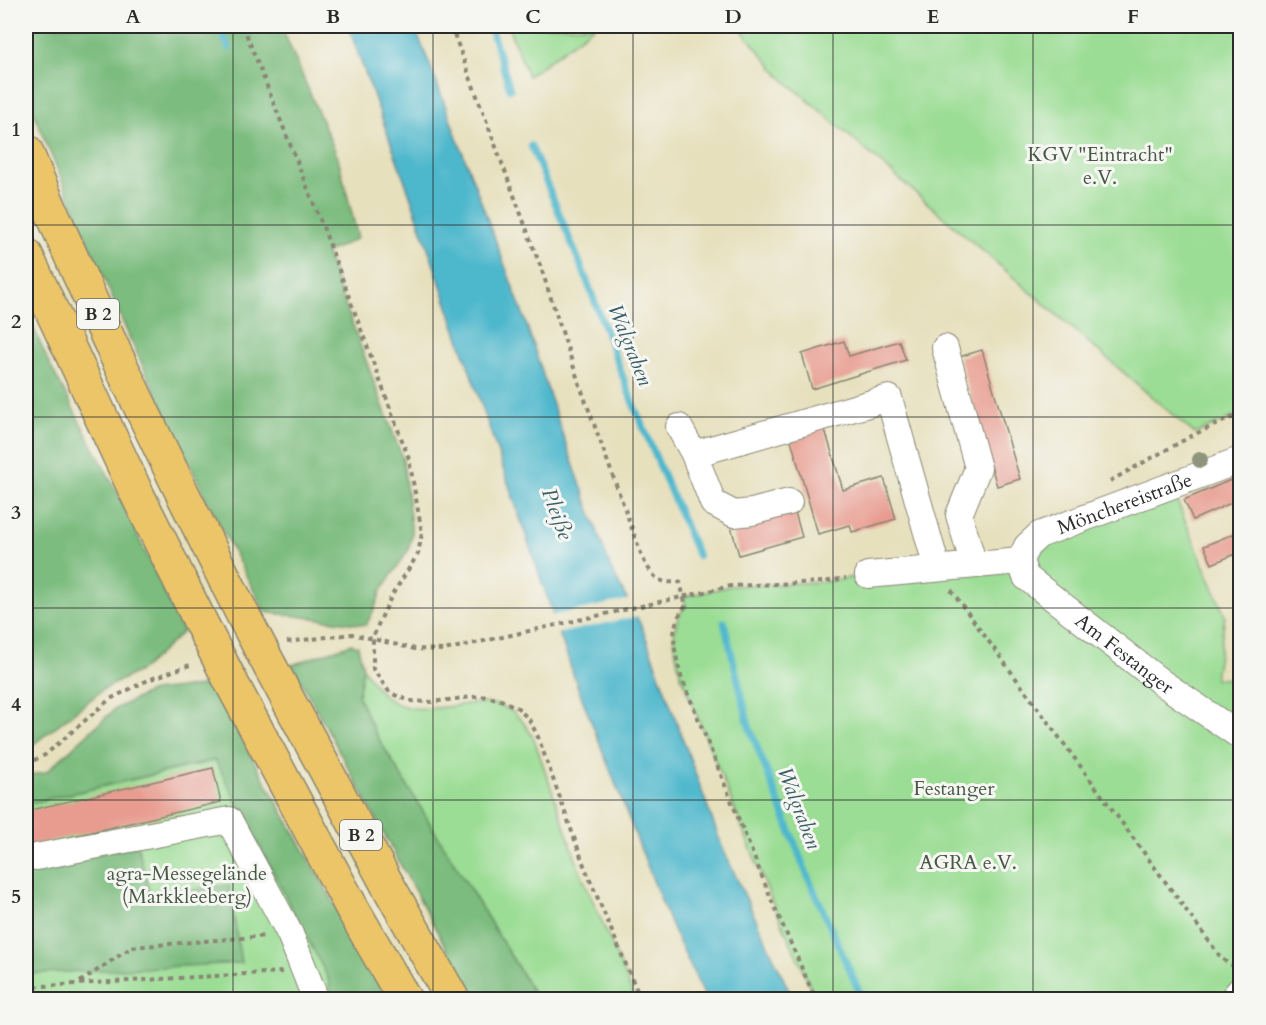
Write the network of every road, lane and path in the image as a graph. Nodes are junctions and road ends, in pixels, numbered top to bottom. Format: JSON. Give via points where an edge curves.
{"nodes":[{"id":1,"x":243,"y":26,"type":"edge"},
{"id":2,"x":451,"y":26,"type":"edge"},
{"id":3,"x":26,"y":151,"type":"edge"},
{"id":4,"x":26,"y":255,"type":"edge"},
{"id":5,"x":945,"y":348,"type":"dead end"},
{"id":6,"x":1240,"y":414,"type":"edge"},
{"id":7,"x":679,"y":427,"type":"dead end"},
{"id":8,"x":1195,"y":434,"type":"dead end"},
{"id":9,"x":694,"y":454,"type":"junction"},
{"id":10,"x":1240,"y":460,"type":"edge"},
{"id":11,"x":789,"y":502,"type":"dead end"},
{"id":12,"x":1020,"y":561,"type":"junction"},
{"id":13,"x":974,"y":565,"type":"junction"},
{"id":14,"x":937,"y":568,"type":"junction"},
{"id":15,"x":868,"y":575,"type":"joint"},
{"id":16,"x":683,"y":597,"type":"junction"},
{"id":17,"x":514,"y":633,"type":"dead end"},
{"id":18,"x":1240,"y":736,"type":"edge"},
{"id":19,"x":36,"y":857,"type":"dead end"},
{"id":20,"x":290,"y":934,"type":"junction"},
{"id":21,"x":1240,"y":970,"type":"edge"},
{"id":22,"x":286,"y":981,"type":"dead end"},
{"id":23,"x":78,"y":984,"type":"junction"},
{"id":24,"x":26,"y":987,"type":"edge"},
{"id":25,"x":1240,"y":990,"type":"edge"},
{"id":26,"x":316,"y":999,"type":"edge"},
{"id":27,"x":405,"y":999,"type":"edge"},
{"id":28,"x":453,"y":999,"type":"edge"},
{"id":29,"x":641,"y":999,"type":"edge"},
{"id":30,"x":816,"y":999,"type":"edge"},
{"id":31,"x":1232,"y":999,"type":"edge"}],
"edges":[{"from":1,"to":29,"type":"path","via":[[409,459],[422,533],[418,554],[392,595],[373,638],[373,669],[390,693],[410,701],[481,696],[518,708],[530,721],[585,868]]},
{"from":2,"to":16,"type":"path","via":[[643,559],[654,578],[680,582]]},
{"from":3,"to":28,"type":"highway","number":"B 2","bridge":true,"via":[[164,455],[244,616]]},
{"from":4,"to":27,"type":"highway","number":"B 2","bridge":true,"via":[[203,627],[352,908]]},
{"from":5,"to":13,"type":"street","via":[[978,468],[959,515]]},
{"from":6,"to":8,"type":"path"},
{"from":7,"to":9,"type":"street"},
{"from":9,"to":11,"type":"street","via":[[713,503],[727,511],[752,512]]},
{"from":9,"to":14,"type":"street","via":[[889,398]]},
{"from":10,"to":12,"type":"street","name":"Mönchereistraße","via":[[1039,535],[1027,546]]},
{"from":12,"to":13,"type":"street"},
{"from":12,"to":18,"type":"street","name":"Am Festanger","via":[[1026,577],[1161,682]]},
{"from":13,"to":14,"type":"street"},
{"from":14,"to":15,"type":"street"},
{"from":14,"to":21,"type":"path","via":[[1222,959]]},
{"from":15,"to":16,"type":"path","via":[[824,582],[730,586]]},
{"from":16,"to":17,"type":"path"},
{"from":16,"to":30,"type":"path","via":[[686,606],[675,621],[673,645],[681,675],[771,899]]},
{"from":19,"to":20,"type":"street","via":[[229,820]]},
{"from":20,"to":23,"type":"path","via":[[132,947]]},
{"from":20,"to":26,"type":"street"},
{"from":22,"to":23,"type":"path","via":[[281,971]]},
{"from":23,"to":24,"type":"path"},
{"from":25,"to":31,"type":"street"}]}
